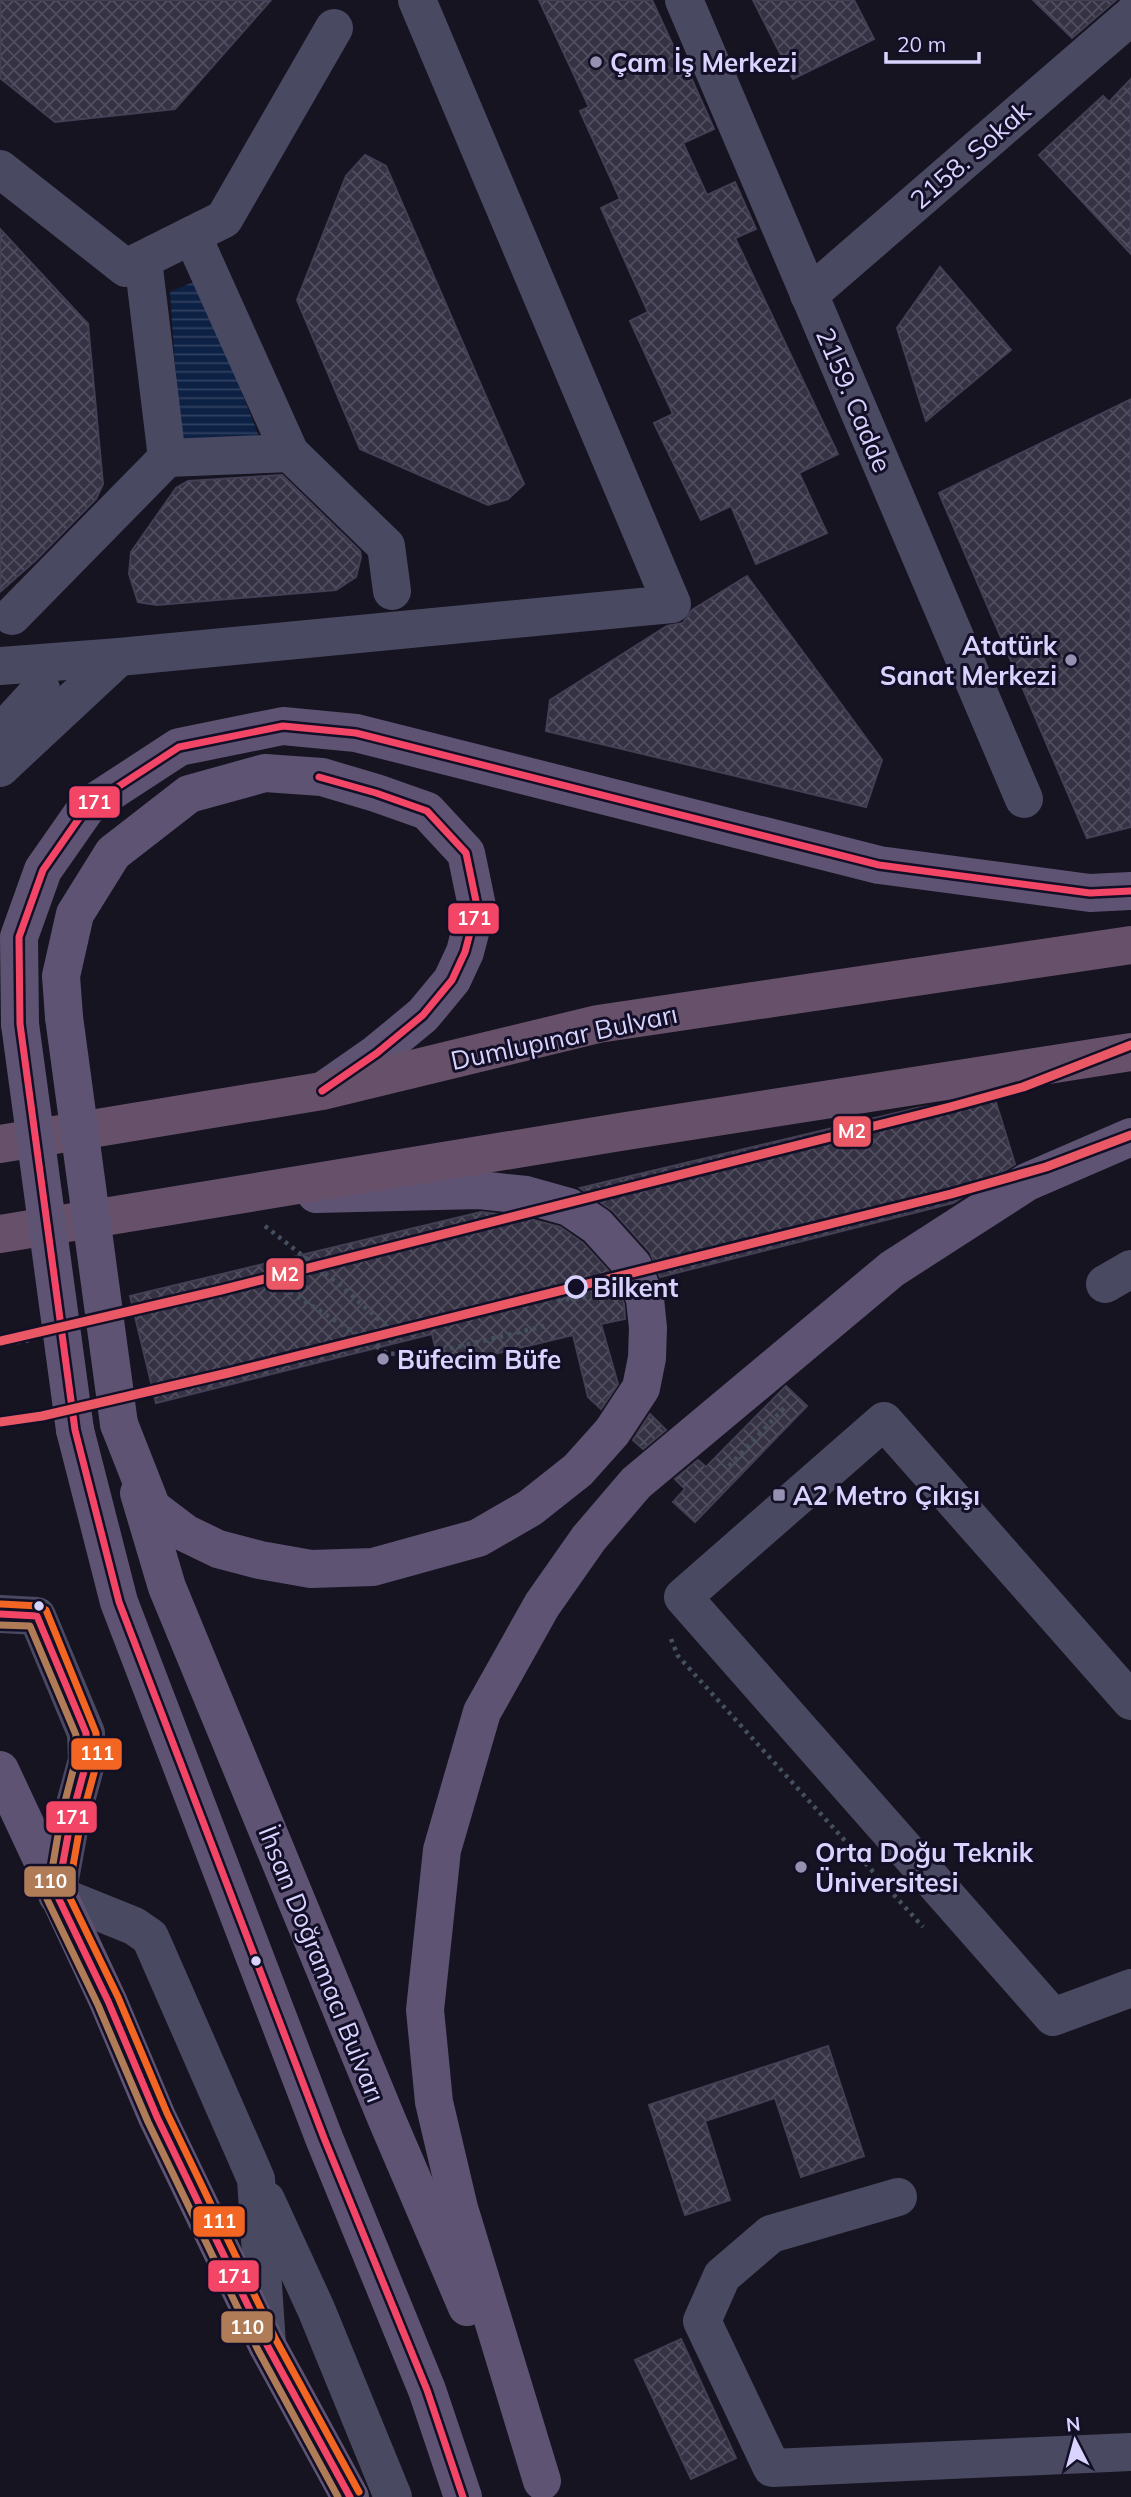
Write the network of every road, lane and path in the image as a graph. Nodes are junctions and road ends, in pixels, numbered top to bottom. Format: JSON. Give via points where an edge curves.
{"nodes":[{"id":1,"x":417,"y":0,"type":"edge"},
{"id":2,"x":684,"y":0,"type":"edge"},
{"id":3,"x":1131,"y":16,"type":"edge"},
{"id":4,"x":334,"y":28,"type":"dead end"},
{"id":5,"x":0,"y":169,"type":"edge"},
{"id":6,"x":192,"y":235,"type":"junction"},
{"id":7,"x":143,"y":260,"type":"junction"},
{"id":8,"x":809,"y":295,"type":"junction"},
{"id":9,"x":290,"y":453,"type":"junction"},
{"id":10,"x":167,"y":458,"type":"junction"},
{"id":11,"x":392,"y":591,"type":"dead end"},
{"id":12,"x":12,"y":616,"type":"dead end"},
{"id":13,"x":119,"y":657,"type":"junction"},
{"id":14,"x":0,"y":666,"type":"edge"},
{"id":15,"x":0,"y":695,"type":"edge"},
{"id":16,"x":0,"y":734,"type":"edge"},
{"id":17,"x":0,"y":768,"type":"edge"},
{"id":18,"x":1024,"y":799,"type":"dead end"},
{"id":19,"x":1131,"y":891,"type":"edge"},
{"id":20,"x":1131,"y":945,"type":"edge"},
{"id":21,"x":1131,"y":1052,"type":"edge"},
{"id":22,"x":322,"y":1091,"type":"junction"},
{"id":23,"x":1131,"y":1137,"type":"edge"},
{"id":24,"x":0,"y":1144,"type":"edge"},
{"id":25,"x":229,"y":1197,"type":"junction"},
{"id":26,"x":0,"y":1234,"type":"edge"},
{"id":27,"x":610,"y":1295,"type":"dead end"},
{"id":28,"x":124,"y":1315,"type":"dead end"},
{"id":29,"x":545,"y":1326,"type":"dead end"},
{"id":30,"x":388,"y":1328,"type":"junction"},
{"id":31,"x":357,"y":1336,"type":"junction"},
{"id":32,"x":32,"y":1339,"type":"dead end"},
{"id":33,"x":0,"y":1345,"type":"edge"},
{"id":34,"x":786,"y":1406,"type":"dead end"},
{"id":35,"x":119,"y":1424,"type":"junction"},
{"id":36,"x":729,"y":1466,"type":"dead end"},
{"id":37,"x":0,"y":1614,"type":"edge"},
{"id":38,"x":1131,"y":1701,"type":"edge"},
{"id":39,"x":0,"y":1770,"type":"edge"},
{"id":40,"x":57,"y":1895,"type":"junction"},
{"id":41,"x":1131,"y":1987,"type":"edge"},
{"id":42,"x":257,"y":2179,"type":"junction"},
{"id":43,"x":898,"y":2197,"type":"dead end"},
{"id":44,"x":267,"y":2345,"type":"junction"},
{"id":45,"x":1131,"y":2452,"type":"edge"},
{"id":46,"x":544,"y":2489,"type":"edge"},
{"id":47,"x":350,"y":2497,"type":"edge"},
{"id":48,"x":393,"y":2497,"type":"edge"},
{"id":49,"x":464,"y":2497,"type":"edge"}],
"edges":[{"from":1,"to":13,"type":"street","via":[[672,604]]},
{"from":2,"to":8,"type":"street","name":"2159. Cadde"},
{"from":3,"to":8,"type":"street","name":"2158. Sokak"},
{"from":4,"to":6,"type":"street","via":[[224,219]]},
{"from":5,"to":7,"type":"street","via":[[126,268]]},
{"from":6,"to":7,"type":"street"},
{"from":6,"to":9,"type":"street"},
{"from":7,"to":10,"type":"street"},
{"from":8,"to":18,"type":"street","name":"2159. Cadde"},
{"from":9,"to":10,"type":"street"},
{"from":9,"to":11,"type":"street","via":[[386,546]]},
{"from":10,"to":12,"type":"street"},
{"from":13,"to":14,"type":"street"},
{"from":13,"to":17,"type":"street"},
{"from":15,"to":16,"type":"street","via":[[41,689]]},
{"from":19,"to":49,"type":"main road","bridge":true,"via":[[1090,893],[879,865],[356,733],[283,726],[179,747],[87,807],[43,870],[19,937],[20,1024],[75,1430],[119,1602],[324,2138],[427,2390]]},
{"from":20,"to":22,"type":"highway","name":"Dumlupınar Bulvarı","via":[[598,1024]]},
{"from":21,"to":25,"type":"highway"},
{"from":22,"to":24,"type":"highway","name":"Dumlupınar Bulvarı"},
{"from":22,"to":35,"type":"main road","bridge":true,"via":[[424,1014],[452,980],[477,906],[466,853],[427,811],[322,777],[265,772],[189,794],[113,852],[75,914],[61,976]]},
{"from":23,"to":46,"type":"main road","via":[[1027,1182],[892,1269],[636,1482],[542,1605],[482,1712],[442,1850],[425,2010],[434,2102],[459,2208]]},
{"from":25,"to":26,"type":"highway"},
{"from":25,"to":30,"type":"path"},
{"from":25,"to":35,"type":"main road","via":[[479,1190],[526,1195],[569,1207],[597,1226],[633,1266],[645,1299],[648,1328],[641,1388],[612,1432],[578,1470],[530,1508],[478,1538],[373,1567],[311,1569],[218,1549],[185,1534],[152,1508]]},
{"from":27,"to":30,"type":"path","via":[[562,1300],[516,1297]]},
{"from":28,"to":31,"type":"path","via":[[268,1278]]},
{"from":29,"to":31,"type":"path","via":[[436,1352],[388,1354]]},
{"from":30,"to":31,"type":"path"},
{"from":32,"to":33,"type":"path"},
{"from":34,"to":36,"type":"path"},
{"from":35,"to":46,"type":"main road","name":"İhsan Doğramacı Bulvarı","via":[[167,1587]]},
{"from":37,"to":40,"type":"street","via":[[37,1616],[86,1733],[87,1760]]},
{"from":38,"to":41,"type":"street","via":[[884,1421],[684,1597],[1053,2017]]},
{"from":39,"to":40,"type":"main road"},
{"from":40,"to":42,"type":"street","via":[[150,1937]]},
{"from":40,"to":44,"type":"main road"},
{"from":42,"to":44,"type":"street"},
{"from":42,"to":48,"type":"street"},
{"from":43,"to":45,"type":"street","via":[[771,2234],[722,2277],[702,2321],[772,2468]]},
{"from":44,"to":47,"type":"main road"}]}
